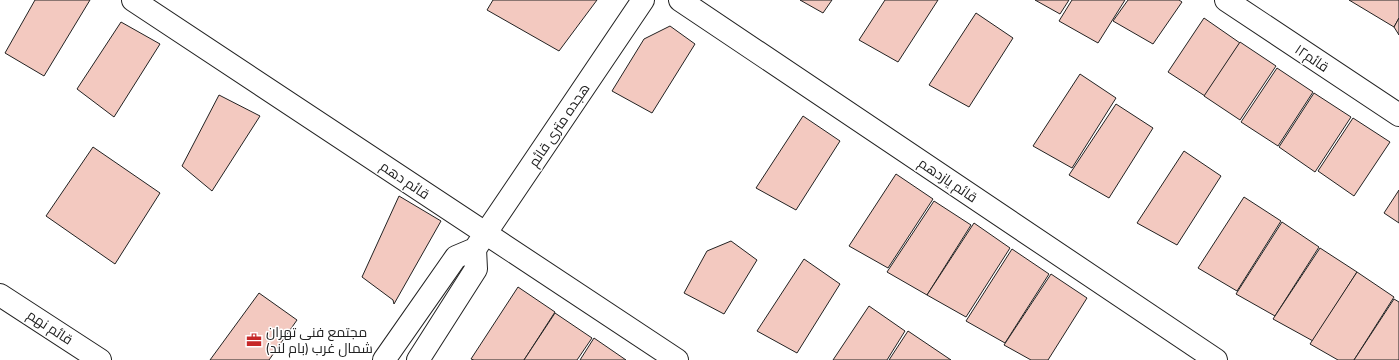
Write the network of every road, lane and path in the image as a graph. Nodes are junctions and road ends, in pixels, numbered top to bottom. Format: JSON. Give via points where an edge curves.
{"nodes":[{"id":1,"x":133,"y":0,"type":"edge"},
{"id":2,"x":643,"y":0,"type":"edge"},
{"id":3,"x":680,"y":0,"type":"edge"},
{"id":4,"x":1226,"y":0,"type":"edge"},
{"id":5,"x":1399,"y":115,"type":"edge"},
{"id":6,"x":480,"y":241,"type":"junction"},
{"id":7,"x":0,"y":295,"type":"edge"},
{"id":8,"x":100,"y":360,"type":"edge"},
{"id":9,"x":384,"y":360,"type":"edge"},
{"id":10,"x":418,"y":360,"type":"edge"},
{"id":11,"x":677,"y":360,"type":"edge"},
{"id":12,"x":1216,"y":360,"type":"edge"}],
"edges":[{"from":1,"to":6,"type":"street","name":"قائم دهم"},
{"from":2,"to":6,"type":"street","name":"هجده متری قائم"},
{"from":3,"to":12,"type":"street","name":"قائم یازدهم"},
{"from":4,"to":5,"type":"street","name":"قائم۱۲"},
{"from":6,"to":9,"type":"street","via":[[456,257]]},
{"from":6,"to":10,"type":"street","via":[[476,269]]},
{"from":6,"to":11,"type":"street","name":"قائم دهم"},
{"from":7,"to":8,"type":"street","name":"قائم نهم"}]}
